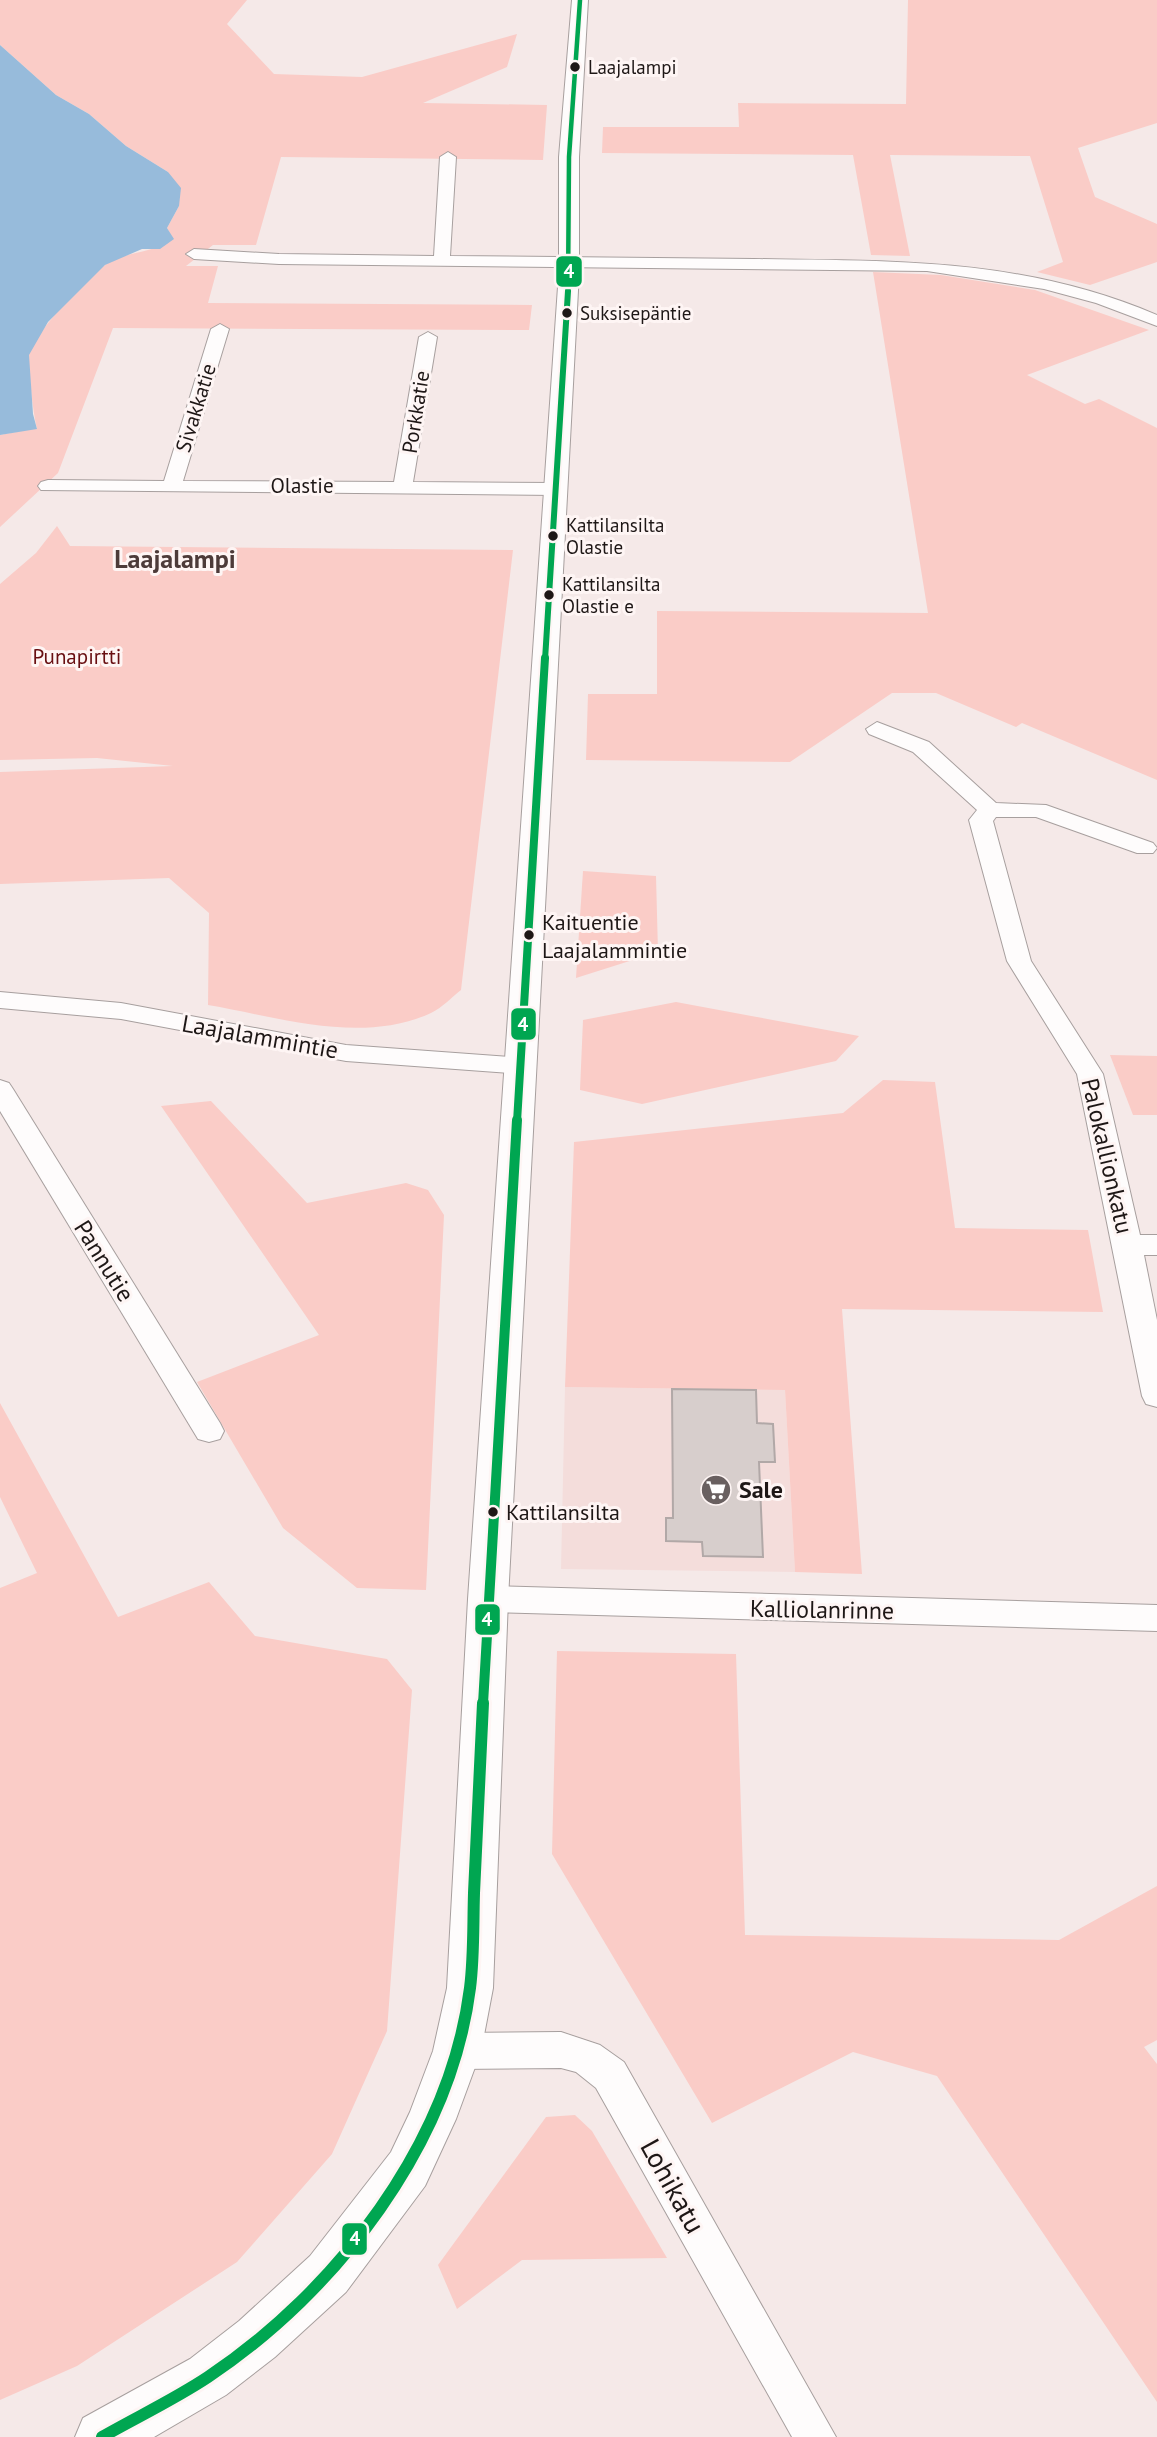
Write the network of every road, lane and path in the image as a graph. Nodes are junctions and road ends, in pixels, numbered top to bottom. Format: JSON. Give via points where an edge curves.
{"nodes":[{"id":1,"x":580,"y":0,"type":"edge"},
{"id":2,"x":448,"y":157,"type":"dead end"},
{"id":3,"x":194,"y":254,"type":"dead end"},
{"id":4,"x":442,"y":259,"type":"junction"},
{"id":5,"x":569,"y":261,"type":"junction"},
{"id":6,"x":1157,"y":321,"type":"edge"},
{"id":7,"x":220,"y":330,"type":"dead end"},
{"id":8,"x":428,"y":337,"type":"dead end"},
{"id":9,"x":48,"y":486,"type":"dead end"},
{"id":10,"x":172,"y":487,"type":"junction"},
{"id":11,"x":403,"y":487,"type":"junction"},
{"id":12,"x":556,"y":489,"type":"junction"},
{"id":13,"x":877,"y":729,"type":"dead end"},
{"id":14,"x":990,"y":810,"type":"junction"},
{"id":15,"x":1146,"y":848,"type":"dead end"},
{"id":16,"x":0,"y":1000,"type":"edge"},
{"id":17,"x":522,"y":1066,"type":"junction"},
{"id":18,"x":0,"y":1089,"type":"edge"},
{"id":19,"x":1128,"y":1245,"type":"junction"},
{"id":20,"x":1157,"y":1245,"type":"edge"},
{"id":21,"x":1157,"y":1396,"type":"edge"},
{"id":22,"x":209,"y":1432,"type":"dead end"},
{"id":23,"x":488,"y":1599,"type":"junction"},
{"id":24,"x":1157,"y":1618,"type":"edge"},
{"id":25,"x":457,"y":2051,"type":"junction"},
{"id":26,"x":810,"y":2435,"type":"edge"},
{"id":27,"x":102,"y":2437,"type":"edge"}],
"edges":[{"from":1,"to":5,"type":"street","via":[[569,157]]},
{"from":2,"to":4,"type":"street"},
{"from":3,"to":4,"type":"street"},
{"from":4,"to":5,"type":"street"},
{"from":5,"to":6,"type":"street","via":[[927,266],[1071,290]]},
{"from":5,"to":12,"type":"street"},
{"from":7,"to":10,"type":"street","name":"Sivakkatie"},
{"from":8,"to":11,"type":"street","name":"Porkkatie"},
{"from":9,"to":10,"type":"street","name":"Olastie"},
{"from":10,"to":11,"type":"street","name":"Olastie"},
{"from":11,"to":12,"type":"street","name":"Olastie"},
{"from":12,"to":17,"type":"street"},
{"from":13,"to":14,"type":"street","via":[[921,747]]},
{"from":14,"to":15,"type":"street","via":[[1038,810]]},
{"from":14,"to":19,"type":"street","name":"Palokallionkatu","via":[[981,820],[1019,961],[1090,1074]]},
{"from":16,"to":17,"type":"street","name":"Laajalammintie","via":[[58,1003],[371,1056]]},
{"from":17,"to":23,"type":"street"},
{"from":18,"to":22,"type":"street","name":"Pannutie"},
{"from":19,"to":20,"type":"street"},
{"from":19,"to":21,"type":"street","name":"Palokallionkatu"},
{"from":23,"to":24,"type":"street","name":"Kalliolanrinne"},
{"from":23,"to":25,"type":"street","via":[[470,1987]]},
{"from":25,"to":26,"type":"street","name":"Lohikatu","via":[[561,2050],[587,2057],[610,2075]]},
{"from":25,"to":27,"type":"street","via":[[408,2169],[328,2274],[208,2377]]}]}
